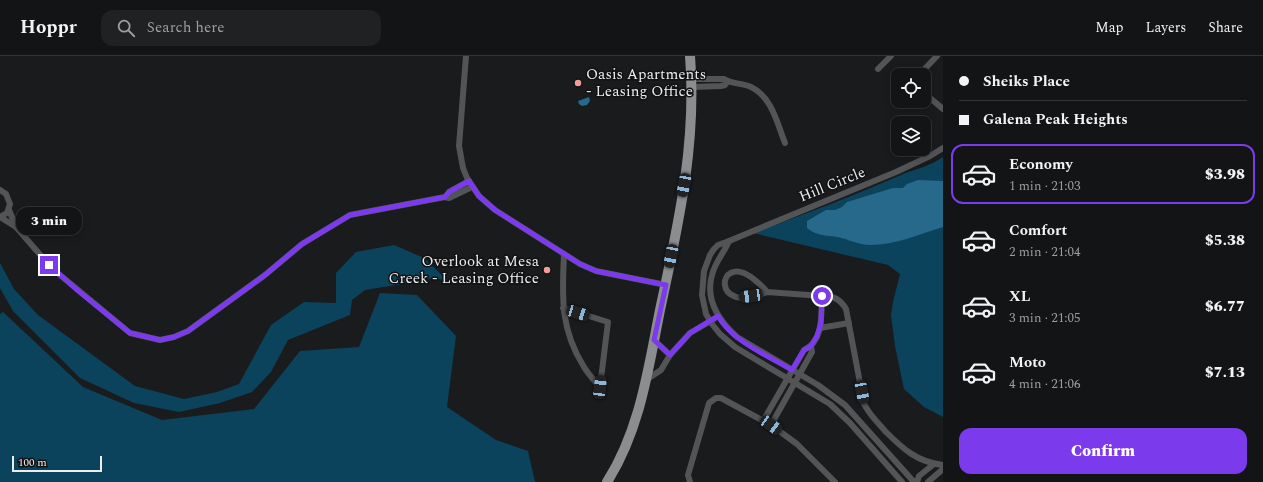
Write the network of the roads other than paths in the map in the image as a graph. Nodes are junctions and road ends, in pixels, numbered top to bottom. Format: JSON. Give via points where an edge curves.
{"nodes":[{"id":1,"x":466,"y":56,"type":"edge"},
{"id":2,"x":690,"y":56,"type":"edge"},
{"id":3,"x":891,"y":56,"type":"edge"},
{"id":4,"x":937,"y":56,"type":"edge"},
{"id":5,"x":926,"y":68,"type":"edge"},
{"id":6,"x":878,"y":69,"type":"dead end"},
{"id":7,"x":692,"y":83,"type":"junction"},
{"id":8,"x":931,"y":99,"type":"edge"},
{"id":9,"x":943,"y":109,"type":"edge"},
{"id":10,"x":785,"y":143,"type":"dead end"},
{"id":11,"x":943,"y":148,"type":"edge"},
{"id":12,"x":470,"y":184,"type":"junction"},
{"id":13,"x":0,"y":190,"type":"edge"},
{"id":14,"x":9,"y":210,"type":"junction"},
{"id":15,"x":0,"y":217,"type":"edge"},
{"id":16,"x":16,"y":227,"type":"junction"},
{"id":17,"x":729,"y":241,"type":"junction"},
{"id":18,"x":564,"y":254,"type":"junction"},
{"id":19,"x":666,"y":285,"type":"junction"},
{"id":20,"x":767,"y":292,"type":"junction"},
{"id":21,"x":822,"y":296,"type":"junction"},
{"id":22,"x":563,"y":308,"type":"junction"},
{"id":23,"x":718,"y":316,"type":"junction"},
{"id":24,"x":710,"y":321,"type":"junction"},
{"id":25,"x":849,"y":323,"type":"junction"},
{"id":26,"x":820,"y":328,"type":"junction"},
{"id":27,"x":654,"y":340,"type":"junction"},
{"id":28,"x":811,"y":346,"type":"junction"},
{"id":29,"x":670,"y":355,"type":"junction"},
{"id":30,"x":792,"y":370,"type":"junction"},
{"id":31,"x":800,"y":375,"type":"junction"},
{"id":32,"x":787,"y":377,"type":"junction"},
{"id":33,"x":646,"y":380,"type":"junction"},
{"id":34,"x":796,"y":382,"type":"junction"},
{"id":35,"x":763,"y":421,"type":"junction"},
{"id":36,"x":771,"y":425,"type":"junction"},
{"id":37,"x":934,"y":464,"type":"junction"},
{"id":38,"x":943,"y":465,"type":"edge"},
{"id":39,"x":943,"y":469,"type":"edge"},
{"id":40,"x":606,"y":482,"type":"edge"},
{"id":41,"x":690,"y":482,"type":"edge"},
{"id":42,"x":834,"y":482,"type":"edge"},
{"id":43,"x":902,"y":482,"type":"edge"},
{"id":44,"x":914,"y":482,"type":"edge"},
{"id":45,"x":917,"y":482,"type":"edge"},
{"id":46,"x":928,"y":482,"type":"edge"}],
"edges":[{"from":1,"to":12,"type":"street","via":[[459,146],[463,168]]},
{"from":2,"to":7,"type":"main road"},
{"from":3,"to":6,"type":"street"},
{"from":4,"to":5,"type":"street"},
{"from":7,"to":10,"type":"street","via":[[721,86],[728,81],[752,87],[770,105]]},
{"from":7,"to":19,"type":"main road","via":[[691,136],[687,171]]},
{"from":8,"to":9,"type":"street"},
{"from":11,"to":17,"type":"street","name":"Hill Circle","via":[[896,172]]},
{"from":12,"to":16,"type":"street","via":[[449,198],[350,215],[302,244],[265,275],[188,331],[160,340],[130,333],[55,270]]},
{"from":12,"to":18,"type":"street","via":[[495,210]]},
{"from":13,"to":14,"type":"street","via":[[8,197]]},
{"from":14,"to":15,"type":"street"},
{"from":14,"to":16,"type":"street"},
{"from":15,"to":16,"type":"street"},
{"from":17,"to":23,"type":"street","via":[[715,267],[711,281],[712,304]]},
{"from":17,"to":24,"type":"street","name":"Hill Circle","via":[[714,249],[704,271],[702,295]]},
{"from":18,"to":19,"type":"street","via":[[596,271]]},
{"from":18,"to":22,"type":"street"},
{"from":19,"to":27,"type":"main road"},
{"from":20,"to":20,"type":"street","via":[[763,286],[741,272],[730,273],[725,282],[727,291],[736,297]]},
{"from":20,"to":21,"type":"street"},
{"from":21,"to":25,"type":"street","via":[[831,296],[842,303]]},
{"from":21,"to":26,"type":"street"},
{"from":22,"to":22,"type":"street","via":[[574,350],[600,387],[608,322]]},
{"from":23,"to":24,"type":"street"},
{"from":23,"to":30,"type":"street","via":[[737,337]]},
{"from":24,"to":29,"type":"street","via":[[690,333]]},
{"from":24,"to":32,"type":"street","name":"Hill Circle","via":[[727,341]]},
{"from":25,"to":26,"type":"street"},
{"from":25,"to":37,"type":"street","via":[[867,410],[901,447],[914,456]]},
{"from":26,"to":28,"type":"street"},
{"from":27,"to":29,"type":"street"},
{"from":27,"to":33,"type":"main road"},
{"from":28,"to":30,"type":"street","via":[[804,350]]},
{"from":28,"to":31,"type":"street","via":[[812,352]]},
{"from":29,"to":33,"type":"street","via":[[661,370]]},
{"from":30,"to":31,"type":"street"},
{"from":30,"to":32,"type":"street"},
{"from":31,"to":34,"type":"street"},
{"from":31,"to":44,"type":"street","via":[[845,405]]},
{"from":32,"to":34,"type":"street","name":"Hill Circle"},
{"from":32,"to":35,"type":"street"},
{"from":33,"to":40,"type":"main road","via":[[631,434]]},
{"from":34,"to":36,"type":"street"},
{"from":34,"to":43,"type":"street","name":"Hill Circle","via":[[838,410]]},
{"from":35,"to":36,"type":"street"},
{"from":35,"to":41,"type":"street","via":[[721,398],[716,398],[709,404],[688,475]]},
{"from":36,"to":42,"type":"street","via":[[797,444]]},
{"from":37,"to":38,"type":"street"},
{"from":37,"to":45,"type":"street","via":[[919,476]]},
{"from":39,"to":46,"type":"street"}]}
